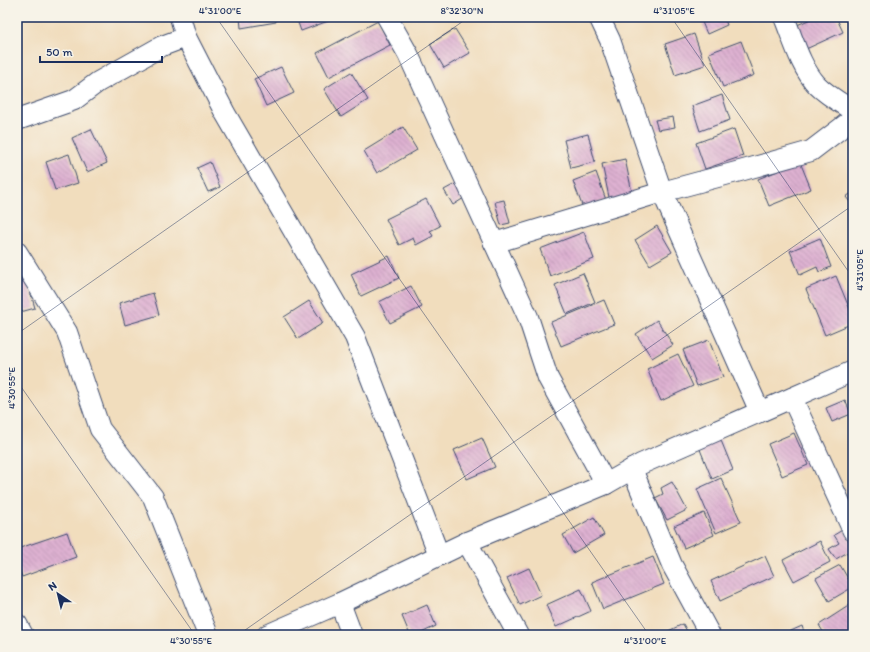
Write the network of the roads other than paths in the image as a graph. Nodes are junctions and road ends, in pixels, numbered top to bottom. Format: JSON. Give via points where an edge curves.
{"nodes":[{"id":1,"x":180,"y":17,"type":"edge"},
{"id":2,"x":387,"y":17,"type":"edge"},
{"id":3,"x":599,"y":17,"type":"edge"},
{"id":4,"x":784,"y":17,"type":"edge"},
{"id":5,"x":186,"y":37,"type":"junction"},
{"id":6,"x":853,"y":111,"type":"edge"},
{"id":7,"x":853,"y":119,"type":"edge"},
{"id":8,"x":17,"y":120,"type":"edge"},
{"id":9,"x":662,"y":192,"type":"junction"},
{"id":10,"x":494,"y":243,"type":"junction"},
{"id":11,"x":17,"y":252,"type":"edge"},
{"id":12,"x":853,"y":371,"type":"edge"},
{"id":13,"x":792,"y":398,"type":"junction"},
{"id":14,"x":760,"y":412,"type":"junction"},
{"id":15,"x":632,"y":469,"type":"junction"},
{"id":16,"x":606,"y":484,"type":"junction"},
{"id":17,"x":853,"y":531,"type":"edge"},
{"id":18,"x":467,"y":542,"type":"junction"},
{"id":19,"x":439,"y":555,"type":"junction"},
{"id":20,"x":340,"y":603,"type":"junction"},
{"id":21,"x":17,"y":624,"type":"edge"},
{"id":22,"x":23,"y":635,"type":"edge"},
{"id":23,"x":208,"y":635,"type":"edge"},
{"id":24,"x":267,"y":635,"type":"edge"},
{"id":25,"x":352,"y":635,"type":"edge"},
{"id":26,"x":518,"y":635,"type":"edge"},
{"id":27,"x":710,"y":635,"type":"edge"}],
"edges":[{"from":1,"to":5,"type":"street"},
{"from":2,"to":10,"type":"street","via":[[408,54]]},
{"from":3,"to":9,"type":"street","via":[[610,40]]},
{"from":4,"to":6,"type":"street","via":[[807,71],[818,85]]},
{"from":5,"to":8,"type":"street","via":[[162,46],[98,82],[74,100]]},
{"from":5,"to":19,"type":"street","via":[[225,113],[356,337]]},
{"from":7,"to":9,"type":"street","via":[[811,151]]},
{"from":9,"to":10,"type":"street"},
{"from":9,"to":14,"type":"street"},
{"from":10,"to":16,"type":"street","via":[[528,317],[548,378]]},
{"from":11,"to":23,"type":"street","via":[[67,332],[100,429],[153,497]]},
{"from":12,"to":13,"type":"street"},
{"from":13,"to":14,"type":"street"},
{"from":13,"to":17,"type":"street"},
{"from":14,"to":15,"type":"street"},
{"from":15,"to":16,"type":"street"},
{"from":15,"to":27,"type":"street","via":[[672,565]]},
{"from":16,"to":18,"type":"street"},
{"from":18,"to":19,"type":"street"},
{"from":18,"to":26,"type":"street"},
{"from":19,"to":20,"type":"street"},
{"from":20,"to":24,"type":"street"},
{"from":20,"to":25,"type":"street"},
{"from":21,"to":22,"type":"street"}]}
